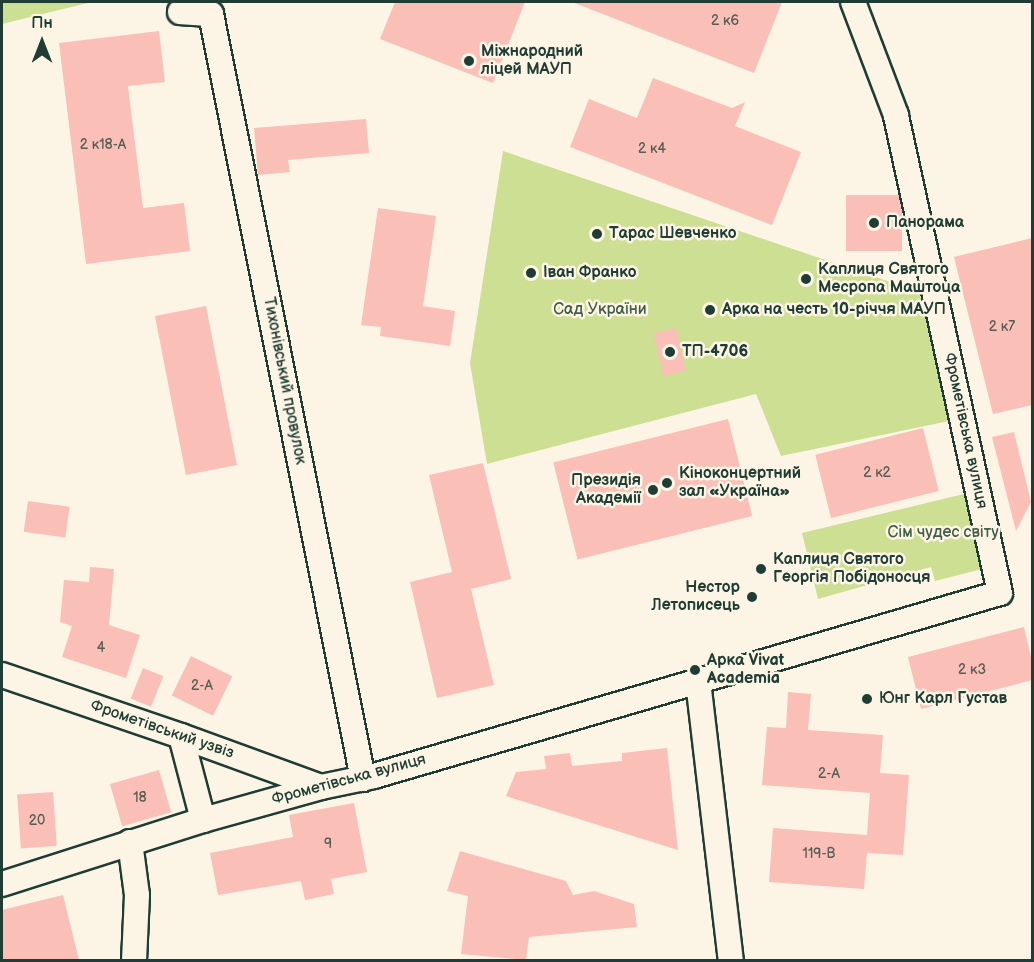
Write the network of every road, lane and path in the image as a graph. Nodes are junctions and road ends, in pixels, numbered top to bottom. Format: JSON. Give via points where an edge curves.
{"nodes":[{"id":1,"x":853,"y":2,"type":"edge"},
{"id":2,"x":180,"y":12,"type":"dead end"},
{"id":3,"x":2,"y":675,"type":"edge"},
{"id":4,"x":698,"y":681,"type":"junction"},
{"id":5,"x":181,"y":736,"type":"junction"},
{"id":6,"x":363,"y":779,"type":"junction"},
{"id":7,"x":321,"y":787,"type":"junction"},
{"id":8,"x":203,"y":820,"type":"junction"},
{"id":9,"x":130,"y":842,"type":"junction"},
{"id":10,"x":2,"y":884,"type":"edge"},
{"id":11,"x":134,"y":960,"type":"edge"},
{"id":12,"x":731,"y":960,"type":"edge"}],
"edges":[{"from":1,"to":4,"type":"street","name":"Фрометівська вулиця","via":[[896,115],[1000,593]]},
{"from":2,"to":6,"type":"street","name":"Тихонівський провулок","via":[[211,14]]},
{"from":3,"to":5,"type":"street","name":"Фрометівський узвіз"},
{"from":4,"to":6,"type":"street","name":"Фрометівська вулиця"},
{"from":4,"to":12,"type":"street"},
{"from":5,"to":7,"type":"street","name":"Фрометівський узвіз"},
{"from":5,"to":8,"type":"street"},
{"from":6,"to":7,"type":"street","name":"Фрометівська вулиця"},
{"from":7,"to":8,"type":"street","name":"Фрометівська вулиця"},
{"from":8,"to":9,"type":"street","name":"Фрометівська вулиця"},
{"from":9,"to":10,"type":"street","name":"Фрометівська вулиця"},
{"from":9,"to":11,"type":"street","via":[[137,896]]}]}
